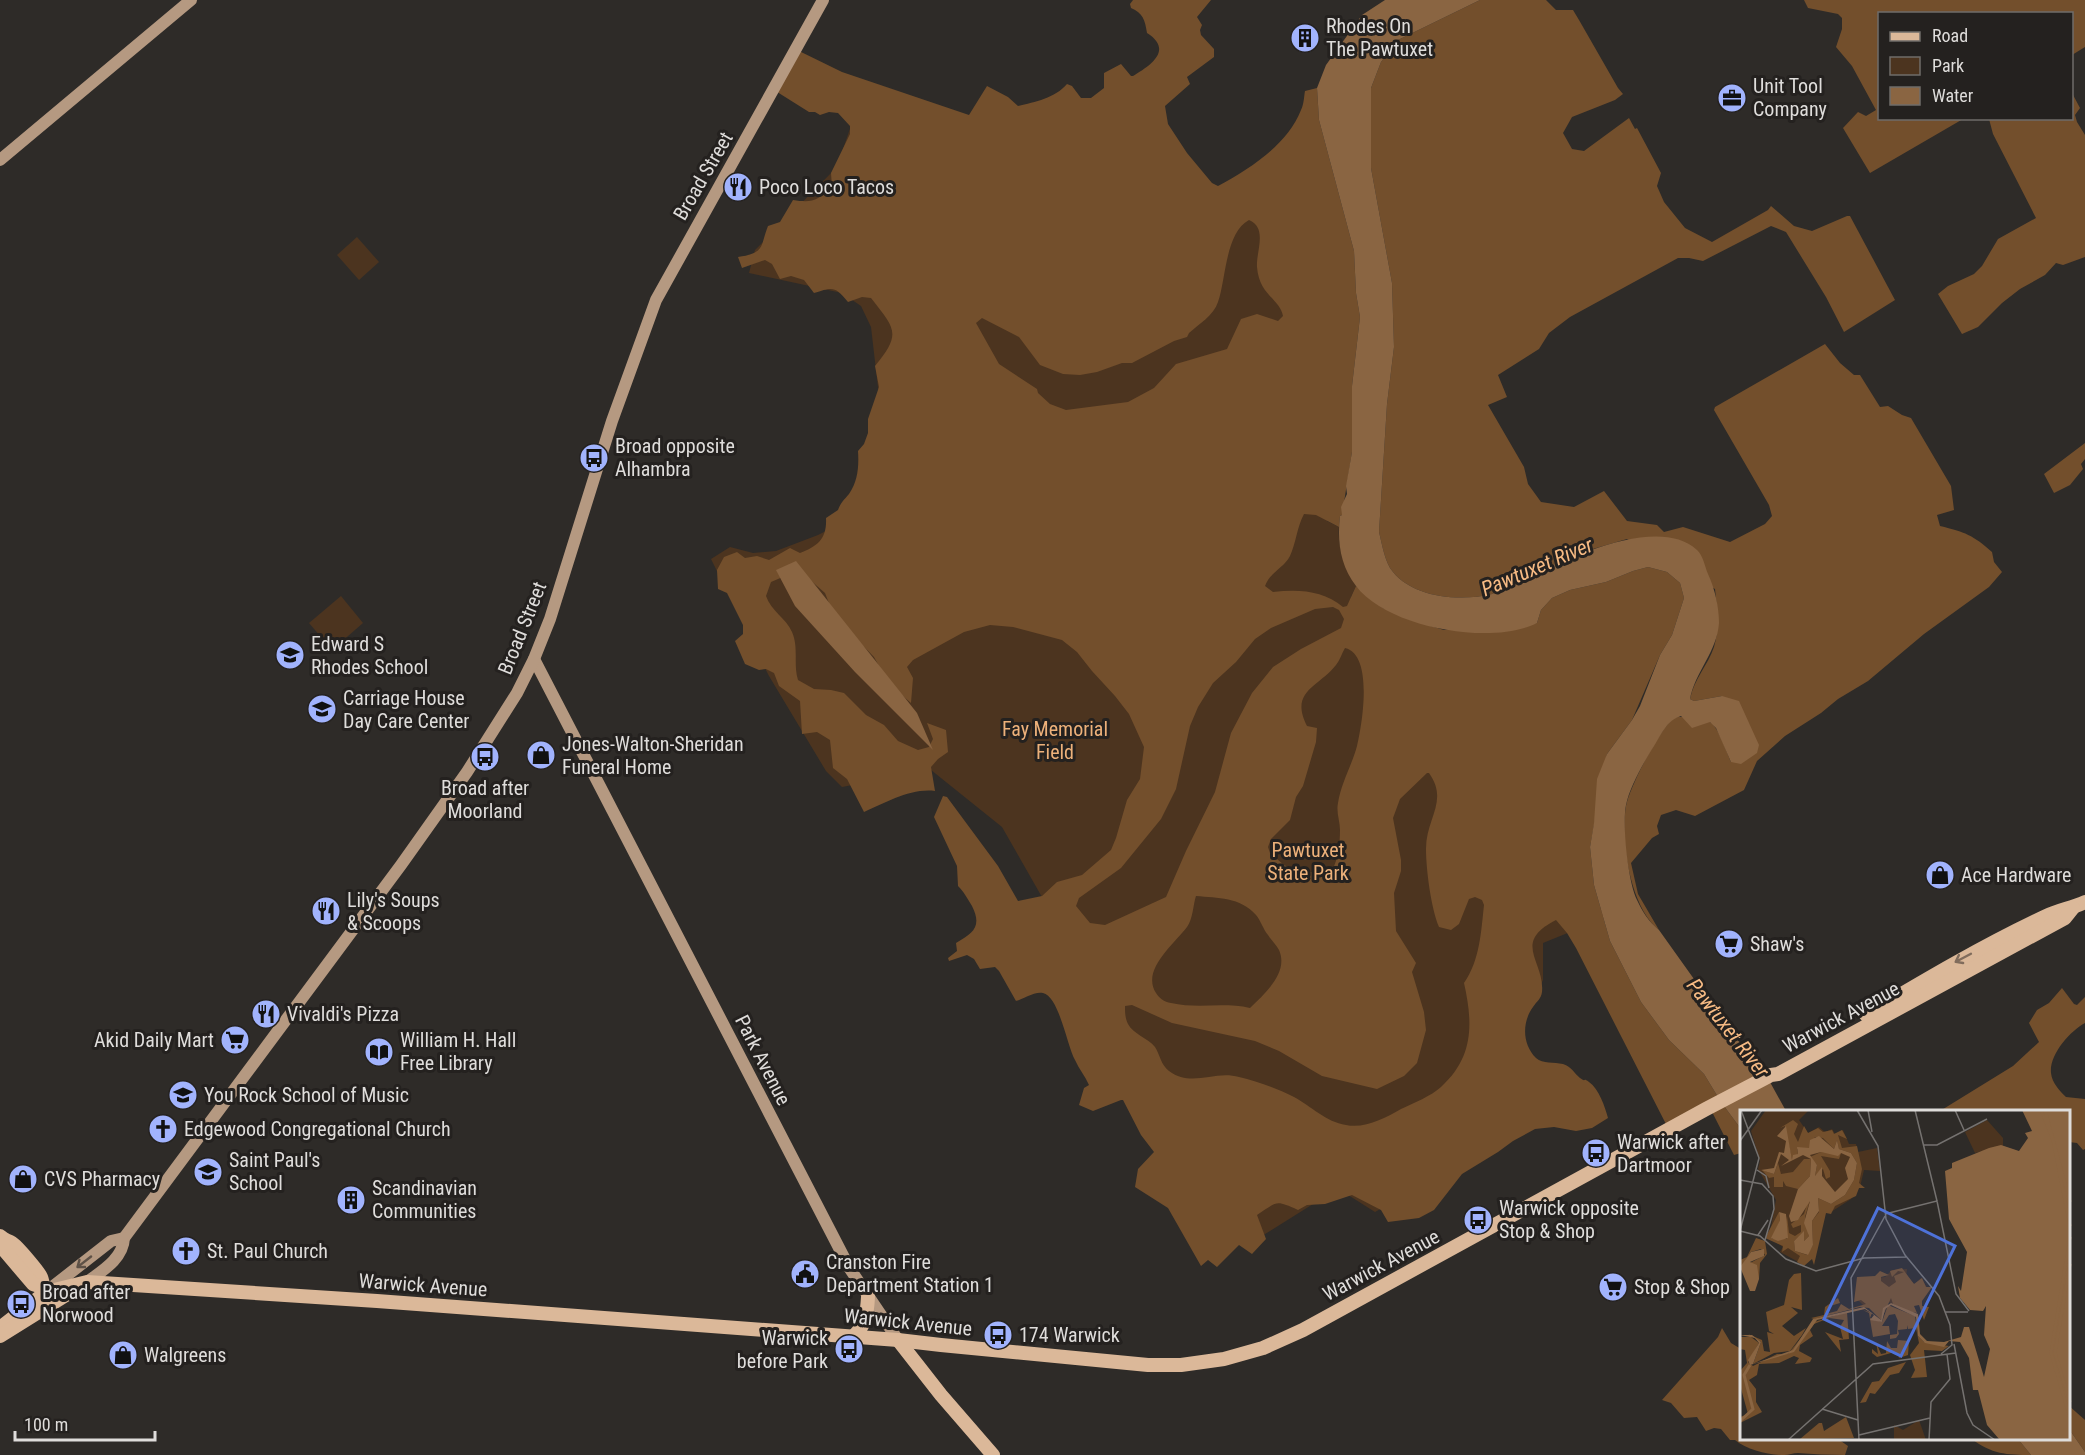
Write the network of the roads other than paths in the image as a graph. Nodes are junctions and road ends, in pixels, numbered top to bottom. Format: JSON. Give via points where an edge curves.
{"nodes":[{"id":1,"x":191,"y":0,"type":"edge"},
{"id":2,"x":823,"y":0,"type":"edge"},
{"id":3,"x":0,"y":160,"type":"edge"},
{"id":4,"x":534,"y":659,"type":"junction"},
{"id":5,"x":2079,"y":905,"type":"edge"},
{"id":6,"x":2,"y":1238,"type":"edge"},
{"id":7,"x":124,"y":1238,"type":"junction"},
{"id":8,"x":87,"y":1282,"type":"junction"},
{"id":9,"x":44,"y":1289,"type":"junction"},
{"id":10,"x":868,"y":1297,"type":"junction"},
{"id":11,"x":45,"y":1309,"type":"junction"},
{"id":12,"x":0,"y":1328,"type":"edge"},
{"id":13,"x":0,"y":1336,"type":"edge"},
{"id":14,"x":854,"y":1336,"type":"junction"},
{"id":15,"x":898,"y":1340,"type":"junction"},
{"id":16,"x":993,"y":1455,"type":"edge"}],
"edges":[{"from":1,"to":3,"type":"main road"},
{"from":2,"to":4,"type":"main road","name":"Broad Street","via":[[656,300]]},
{"from":4,"to":7,"type":"main road","name":"Broad Street","via":[[502,718],[433,819]]},
{"from":4,"to":10,"type":"main road","name":"Park Avenue"},
{"from":5,"to":15,"type":"main road","name":"Warwick Avenue","via":[[2065,918],[1992,958],[1296,1334],[1263,1348],[1190,1364],[1148,1365]]},
{"from":6,"to":9,"type":"main road","via":[[4,1250],[33,1284]]},
{"from":7,"to":8,"type":"main road","name":"Broad Street","via":[[117,1257]]},
{"from":7,"to":9,"type":"main road","name":"Broad Street","one_way":true,"via":[[111,1241]]},
{"from":8,"to":9,"type":"main road","name":"Warwick Avenue"},
{"from":8,"to":11,"type":"main road","name":"Broad Street"},
{"from":8,"to":14,"type":"main road","name":"Warwick Avenue"},
{"from":9,"to":11,"type":"main road"},
{"from":9,"to":12,"type":"main road","name":"Broad Street"},
{"from":10,"to":14,"type":"main road","via":[[867,1317]]},
{"from":10,"to":15,"type":"main road","name":"Park Avenue"},
{"from":11,"to":13,"type":"main road","name":"Broad Street"},
{"from":14,"to":15,"type":"main road","name":"Warwick Avenue"},
{"from":15,"to":16,"type":"main road","name":"Park Avenue"}]}
